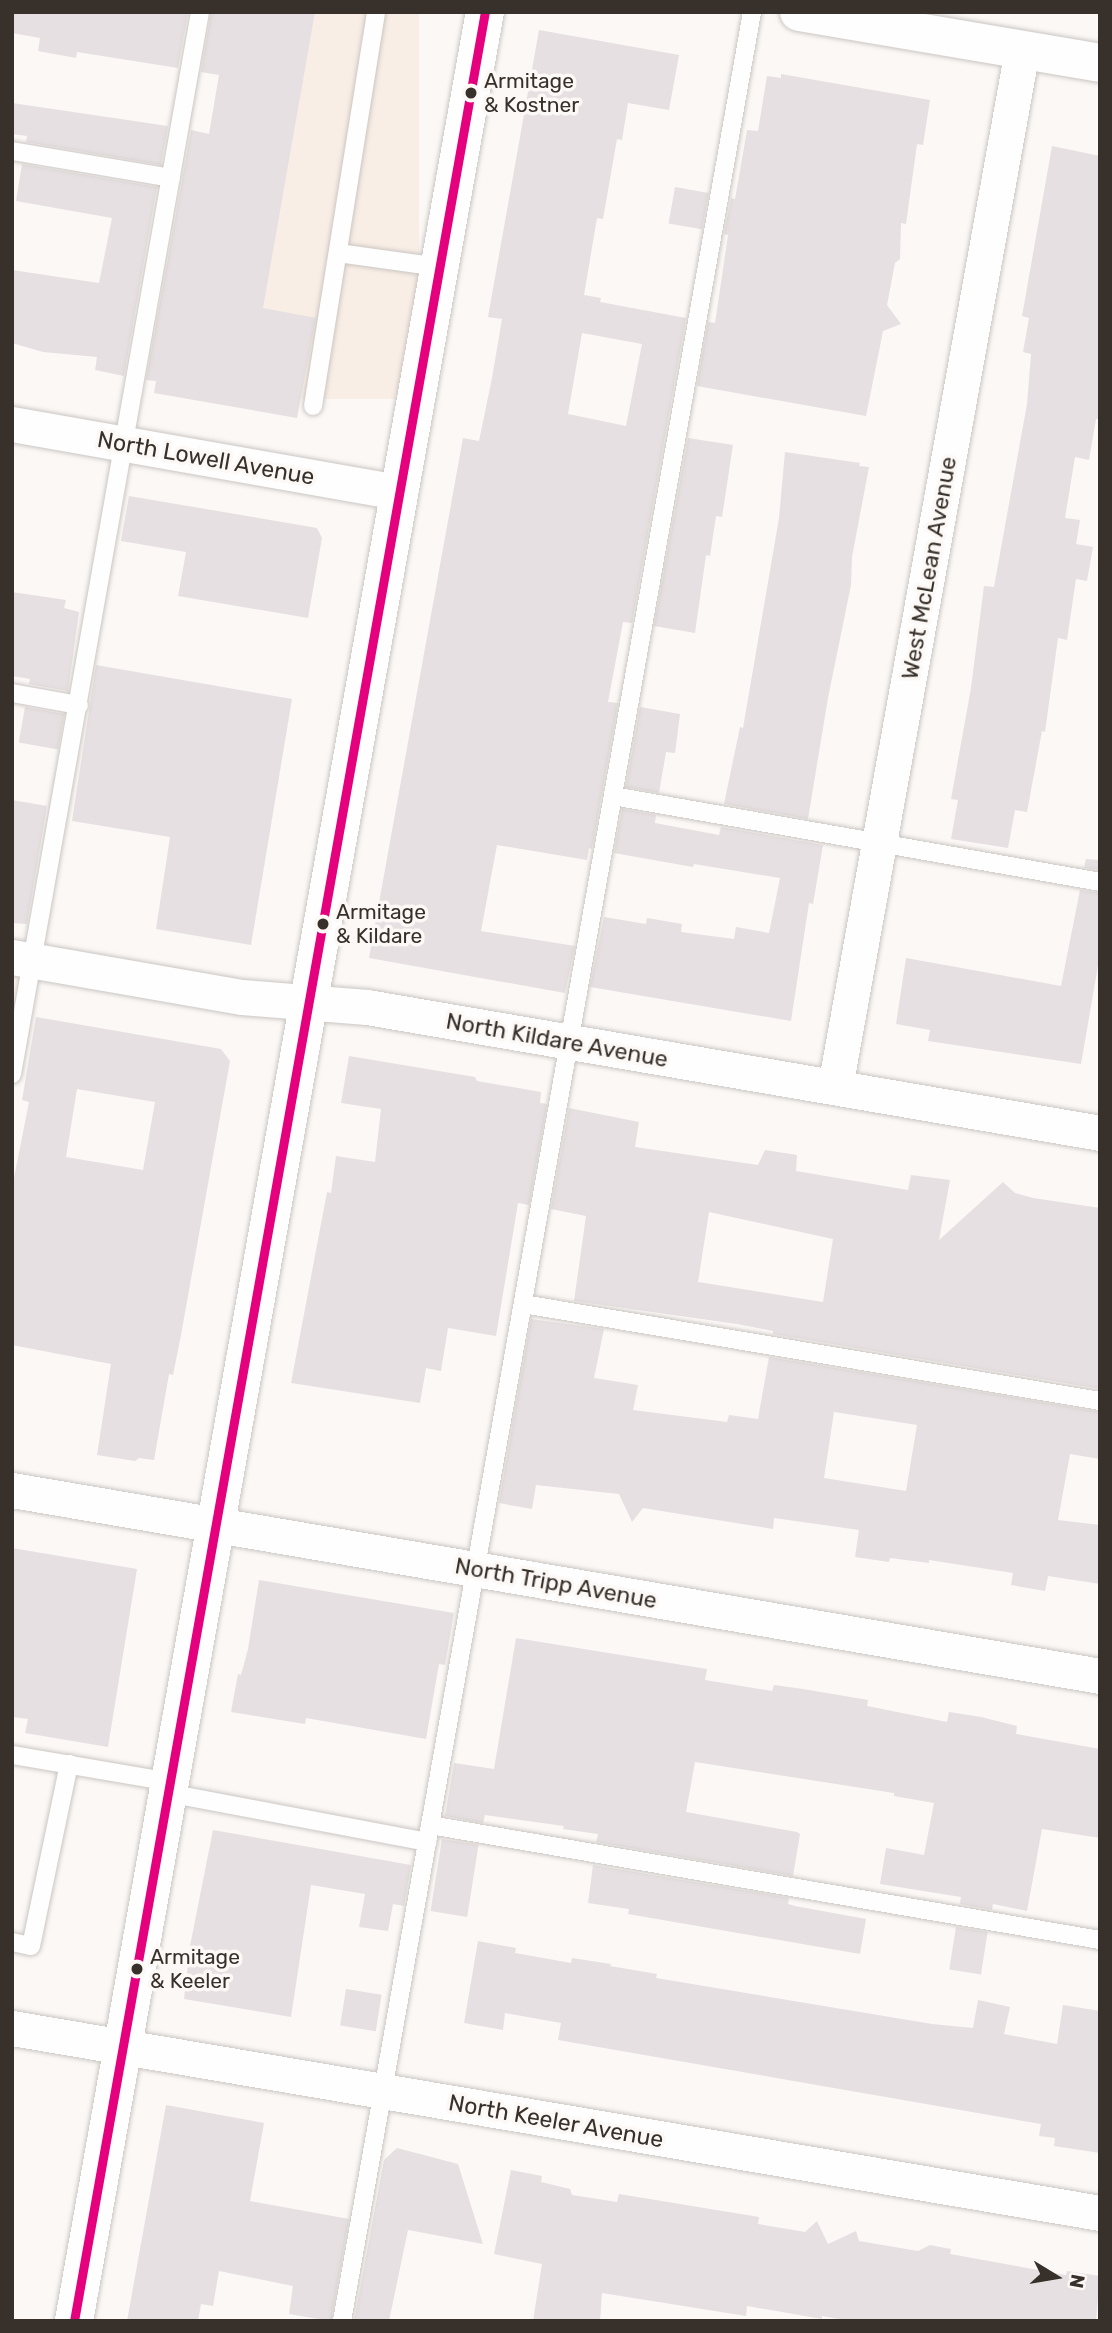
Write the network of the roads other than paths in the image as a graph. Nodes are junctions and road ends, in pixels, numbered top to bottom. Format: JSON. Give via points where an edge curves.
{"nodes":[{"id":1,"x":200,"y":12,"type":"edge"},
{"id":2,"x":376,"y":12,"type":"edge"},
{"id":3,"x":485,"y":12,"type":"edge"},
{"id":4,"x":752,"y":12,"type":"edge"},
{"id":5,"x":799,"y":12,"type":"edge"},
{"id":6,"x":1022,"y":50,"type":"junction"},
{"id":7,"x":1100,"y":63,"type":"edge"},
{"id":8,"x":12,"y":151,"type":"edge"},
{"id":9,"x":171,"y":178,"type":"junction"},
{"id":10,"x":338,"y":253,"type":"junction"},
{"id":11,"x":439,"y":267,"type":"junction"},
{"id":12,"x":313,"y":406,"type":"dead end"},
{"id":13,"x":12,"y":424,"type":"edge"},
{"id":14,"x":125,"y":444,"type":"junction"},
{"id":15,"x":399,"y":492,"type":"junction"},
{"id":16,"x":12,"y":693,"type":"edge"},
{"id":17,"x":79,"y":705,"type":"junction"},
{"id":18,"x":613,"y":796,"type":"junction"},
{"id":19,"x":879,"y":843,"type":"junction"},
{"id":20,"x":1100,"y":882,"type":"edge"},
{"id":21,"x":22,"y":959,"type":"edge"},
{"id":22,"x":309,"y":1003,"type":"junction"},
{"id":23,"x":570,"y":1042,"type":"junction"},
{"id":24,"x":12,"y":1074,"type":"edge"},
{"id":25,"x":835,"y":1087,"type":"junction"},
{"id":26,"x":1099,"y":1126,"type":"edge"},
{"id":27,"x":523,"y":1304,"type":"junction"},
{"id":28,"x":1100,"y":1401,"type":"edge"},
{"id":29,"x":12,"y":1490,"type":"edge"},
{"id":30,"x":216,"y":1525,"type":"junction"},
{"id":31,"x":476,"y":1569,"type":"junction"},
{"id":32,"x":1100,"y":1676,"type":"edge"},
{"id":33,"x":12,"y":1755,"type":"edge"},
{"id":34,"x":69,"y":1764,"type":"junction"},
{"id":35,"x":169,"y":1788,"type":"junction"},
{"id":36,"x":429,"y":1834,"type":"junction"},
{"id":37,"x":1100,"y":1940,"type":"edge"},
{"id":38,"x":12,"y":1942,"type":"edge"},
{"id":39,"x":12,"y":2028,"type":"edge"},
{"id":40,"x":123,"y":2047,"type":"junction"},
{"id":41,"x":383,"y":2091,"type":"junction"},
{"id":42,"x":1100,"y":2213,"type":"edge"},
{"id":43,"x":74,"y":2321,"type":"edge"},
{"id":44,"x":342,"y":2321,"type":"edge"}],
"edges":[{"from":1,"to":9,"type":"lane"},
{"from":2,"to":10,"type":"lane"},
{"from":3,"to":11,"type":"main road"},
{"from":4,"to":18,"type":"lane"},
{"from":5,"to":6,"type":"main road"},
{"from":6,"to":7,"type":"main road"},
{"from":6,"to":19,"type":"street","name":"West McLean Avenue"},
{"from":8,"to":9,"type":"lane"},
{"from":9,"to":14,"type":"lane"},
{"from":10,"to":11,"type":"lane"},
{"from":10,"to":12,"type":"lane"},
{"from":11,"to":15,"type":"main road"},
{"from":13,"to":14,"type":"street","name":"North Lowell Avenue"},
{"from":14,"to":15,"type":"street","name":"North Lowell Avenue"},
{"from":14,"to":17,"type":"lane"},
{"from":15,"to":22,"type":"main road"},
{"from":16,"to":17,"type":"lane"},
{"from":17,"to":21,"type":"lane"},
{"from":18,"to":19,"type":"lane"},
{"from":18,"to":23,"type":"lane"},
{"from":19,"to":20,"type":"lane"},
{"from":19,"to":25,"type":"street","name":"West McLean Avenue"},
{"from":21,"to":22,"type":"street","name":"North Kildare Avenue"},
{"from":21,"to":24,"type":"lane"},
{"from":22,"to":23,"type":"street","name":"North Kildare Avenue","via":[[367,1007]]},
{"from":22,"to":30,"type":"main road"},
{"from":23,"to":25,"type":"street","name":"North Kildare Avenue"},
{"from":23,"to":27,"type":"lane"},
{"from":25,"to":26,"type":"street","name":"North Kildare Avenue"},
{"from":27,"to":28,"type":"lane"},
{"from":27,"to":31,"type":"lane"},
{"from":29,"to":30,"type":"street","name":"North Tripp Avenue"},
{"from":30,"to":31,"type":"street","name":"North Tripp Avenue"},
{"from":30,"to":35,"type":"main road"},
{"from":31,"to":32,"type":"street","name":"North Tripp Avenue"},
{"from":31,"to":36,"type":"lane"},
{"from":33,"to":34,"type":"lane"},
{"from":34,"to":35,"type":"lane"},
{"from":34,"to":38,"type":"lane","via":[[31,1945]]},
{"from":35,"to":36,"type":"lane"},
{"from":35,"to":40,"type":"main road"},
{"from":36,"to":37,"type":"lane"},
{"from":36,"to":41,"type":"lane"},
{"from":39,"to":40,"type":"street","name":"North Keeler Avenue"},
{"from":40,"to":41,"type":"street","name":"North Keeler Avenue"},
{"from":40,"to":43,"type":"main road"},
{"from":41,"to":42,"type":"street","name":"North Keeler Avenue"},
{"from":41,"to":44,"type":"lane"}]}
